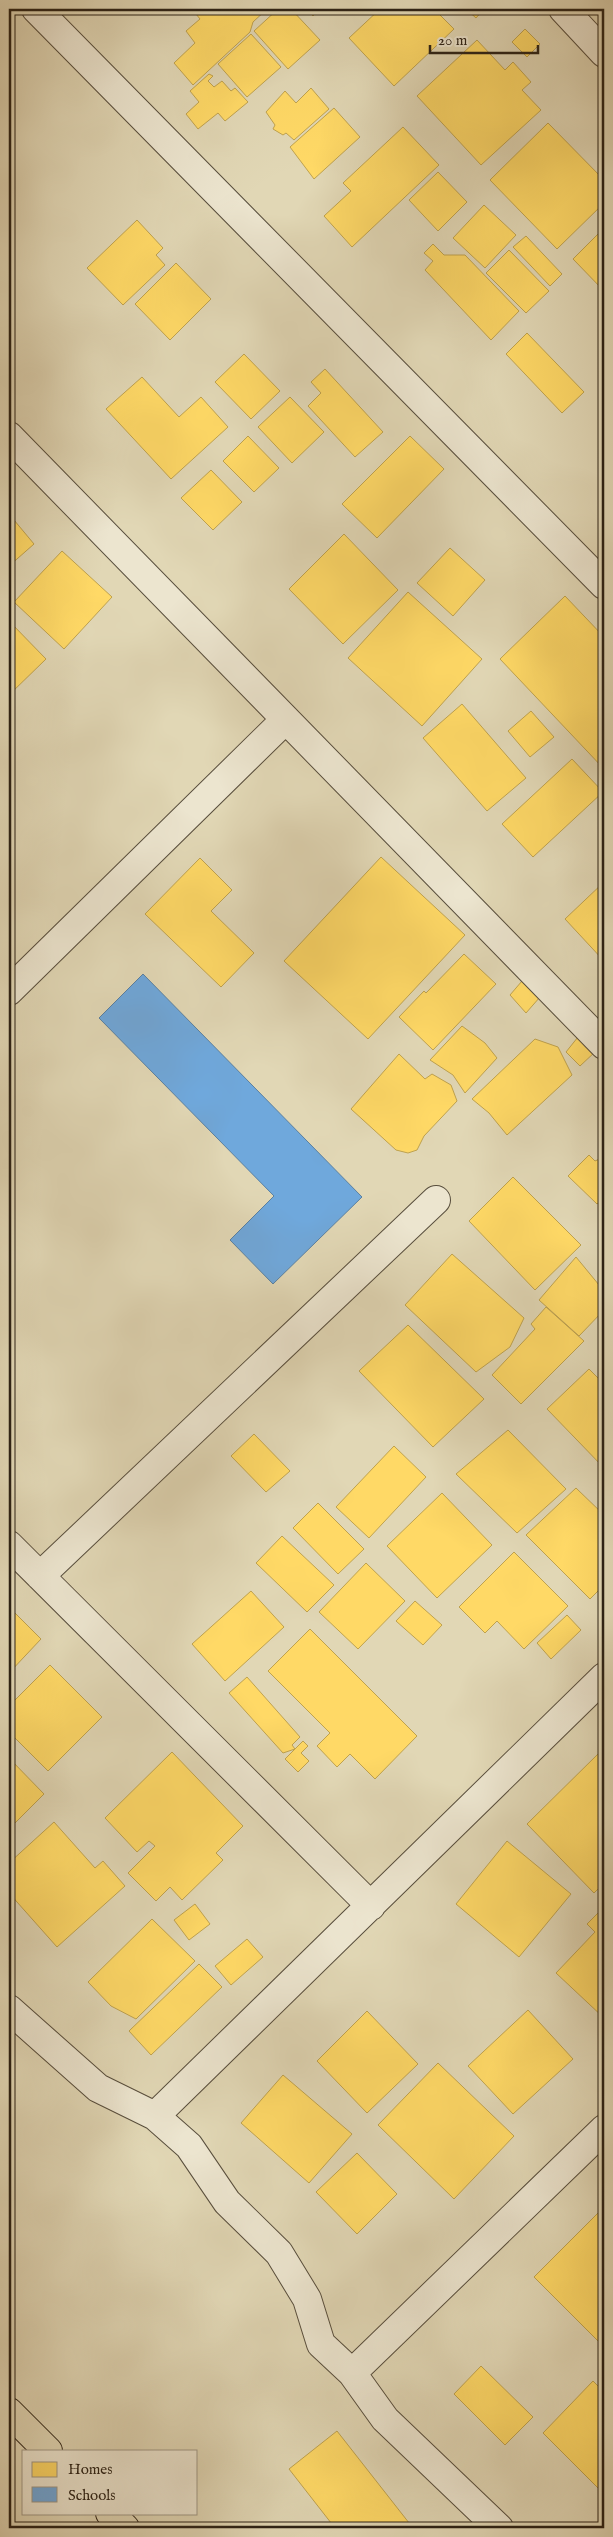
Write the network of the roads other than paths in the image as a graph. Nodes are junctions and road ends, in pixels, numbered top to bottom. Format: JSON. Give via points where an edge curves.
{"nodes":[{"id":1,"x":36,"y":9,"type":"edge"},
{"id":2,"x":563,"y":9,"type":"edge"},
{"id":3,"x":604,"y":53,"type":"edge"},
{"id":4,"x":9,"y":436,"type":"edge"},
{"id":5,"x":604,"y":585,"type":"edge"},
{"id":6,"x":285,"y":720,"type":"junction"},
{"id":7,"x":9,"y":991,"type":"edge"},
{"id":8,"x":604,"y":1045,"type":"edge"},
{"id":9,"x":436,"y":1200,"type":"dead end"},
{"id":10,"x":9,"y":1545,"type":"edge"},
{"id":11,"x":40,"y":1576,"type":"junction"},
{"id":12,"x":604,"y":1677,"type":"edge"},
{"id":13,"x":371,"y":1906,"type":"junction"},
{"id":14,"x":9,"y":2009,"type":"edge"},
{"id":15,"x":156,"y":2116,"type":"junction"},
{"id":16,"x":604,"y":2129,"type":"edge"},
{"id":17,"x":352,"y":2373,"type":"junction"},
{"id":18,"x":9,"y":2412,"type":"edge"},
{"id":19,"x":47,"y":2450,"type":"edge"},
{"id":20,"x":111,"y":2514,"type":"edge"},
{"id":21,"x":125,"y":2528,"type":"edge"},
{"id":22,"x":499,"y":2528,"type":"edge"}],
"edges":[{"from":1,"to":5,"type":"street"},
{"from":2,"to":3,"type":"street"},
{"from":4,"to":6,"type":"street"},
{"from":6,"to":7,"type":"street"},
{"from":6,"to":8,"type":"street"},
{"from":9,"to":11,"type":"street"},
{"from":10,"to":11,"type":"street"},
{"from":11,"to":13,"type":"street"},
{"from":12,"to":13,"type":"street"},
{"from":13,"to":15,"type":"street"},
{"from":14,"to":15,"type":"street","via":[[98,2088]]},
{"from":15,"to":17,"type":"street","via":[[189,2146],[228,2202],[278,2253],[307,2299],[321,2344]]},
{"from":16,"to":17,"type":"street"},
{"from":17,"to":22,"type":"street","via":[[385,2419]]},
{"from":18,"to":19,"type":"main road"},
{"from":20,"to":21,"type":"main road"}]}
